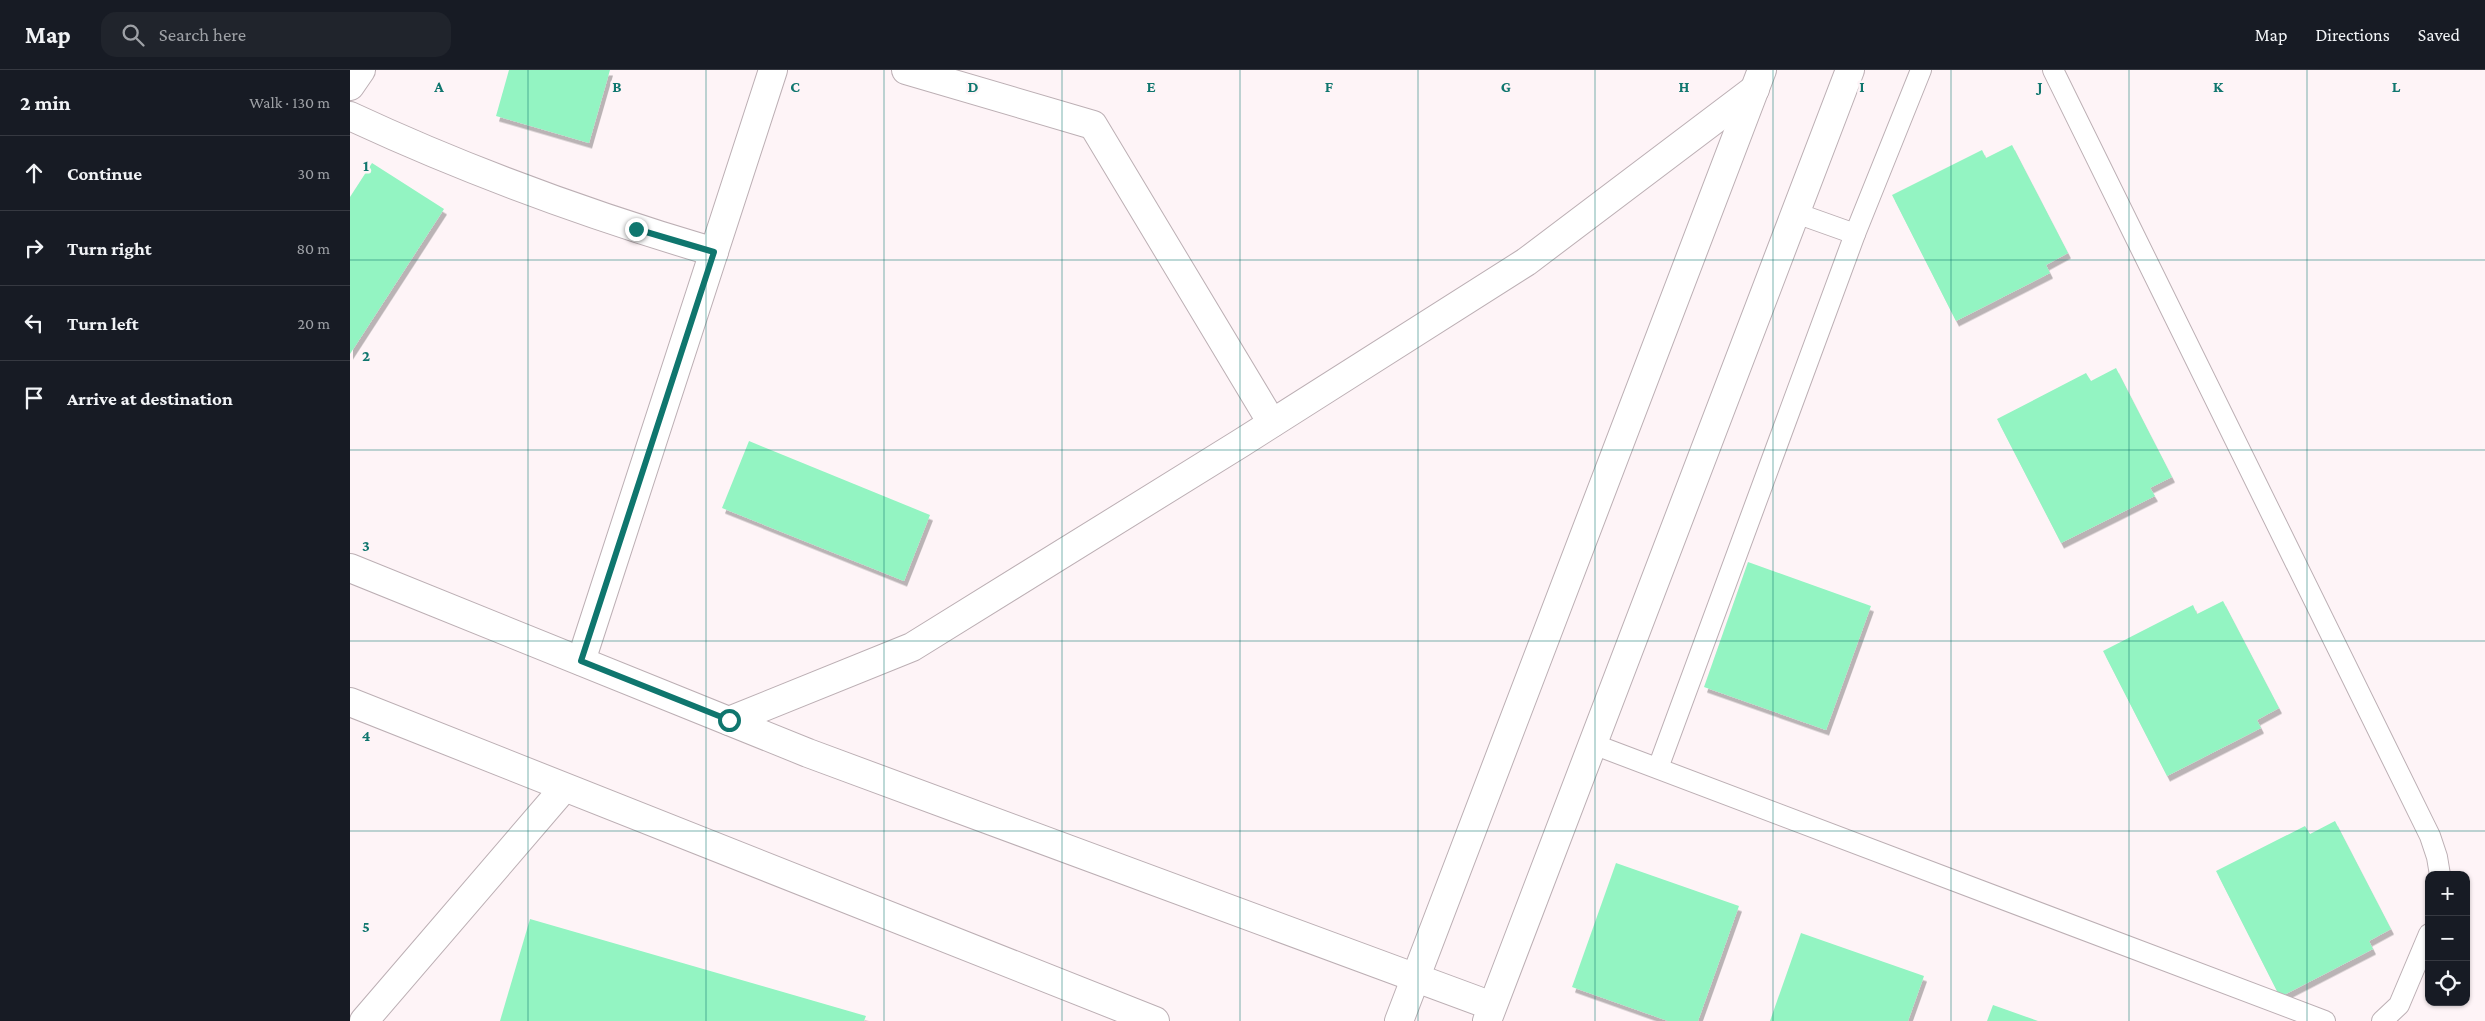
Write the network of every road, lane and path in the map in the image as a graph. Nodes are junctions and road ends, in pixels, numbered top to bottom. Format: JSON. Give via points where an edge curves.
{"nodes":[{"id":1,"x":362,"y":70,"type":"edge"},
{"id":2,"x":773,"y":70,"type":"edge"},
{"id":3,"x":906,"y":70,"type":"edge"},
{"id":4,"x":1850,"y":70,"type":"edge"},
{"id":5,"x":1920,"y":70,"type":"edge"},
{"id":6,"x":2053,"y":70,"type":"edge"},
{"id":7,"x":1759,"y":79,"type":"edge"},
{"id":8,"x":350,"y":86,"type":"edge"},
{"id":9,"x":350,"y":116,"type":"edge"},
{"id":10,"x":1796,"y":213,"type":"junction"},
{"id":11,"x":1855,"y":234,"type":"junction"},
{"id":12,"x":714,"y":252,"type":"junction"},
{"id":13,"x":1272,"y":423,"type":"junction"},
{"id":14,"x":350,"y":568,"type":"edge"},
{"id":15,"x":581,"y":661,"type":"junction"},
{"id":16,"x":350,"y":702,"type":"edge"},
{"id":17,"x":729,"y":720,"type":"junction"},
{"id":18,"x":1593,"y":744,"type":"junction"},
{"id":19,"x":1658,"y":768,"type":"junction"},
{"id":20,"x":564,"y":788,"type":"junction"},
{"id":21,"x":2439,"y":871,"type":"edge"},
{"id":22,"x":2425,"y":943,"type":"edge"},
{"id":23,"x":1415,"y":978,"type":"junction"},
{"id":24,"x":1490,"y":1014,"type":"edge"},
{"id":25,"x":364,"y":1021,"type":"edge"},
{"id":26,"x":1155,"y":1021,"type":"edge"},
{"id":27,"x":1399,"y":1021,"type":"edge"},
{"id":28,"x":2325,"y":1021,"type":"edge"},
{"id":29,"x":2382,"y":1021,"type":"edge"}],
"edges":[{"from":1,"to":8,"type":"street"},
{"from":2,"to":12,"type":"street"},
{"from":3,"to":13,"type":"street","via":[[1093,125]]},
{"from":4,"to":10,"type":"street"},
{"from":5,"to":11,"type":"lane"},
{"from":6,"to":21,"type":"lane","via":[[2430,836]]},
{"from":7,"to":13,"type":"street","via":[[1526,262]]},
{"from":7,"to":23,"type":"street"},
{"from":9,"to":12,"type":"street","via":[[559,204]]},
{"from":10,"to":11,"type":"lane"},
{"from":10,"to":18,"type":"street"},
{"from":11,"to":19,"type":"lane"},
{"from":12,"to":15,"type":"street"},
{"from":13,"to":17,"type":"street","via":[[912,646]]},
{"from":14,"to":15,"type":"street"},
{"from":15,"to":17,"type":"street"},
{"from":16,"to":20,"type":"street"},
{"from":17,"to":23,"type":"street","via":[[808,753]]},
{"from":18,"to":19,"type":"lane"},
{"from":18,"to":24,"type":"street"},
{"from":19,"to":28,"type":"lane"},
{"from":20,"to":25,"type":"street"},
{"from":20,"to":26,"type":"street"},
{"from":22,"to":29,"type":"lane","via":[[2399,1005]]},
{"from":23,"to":24,"type":"street"},
{"from":23,"to":27,"type":"street"}]}
